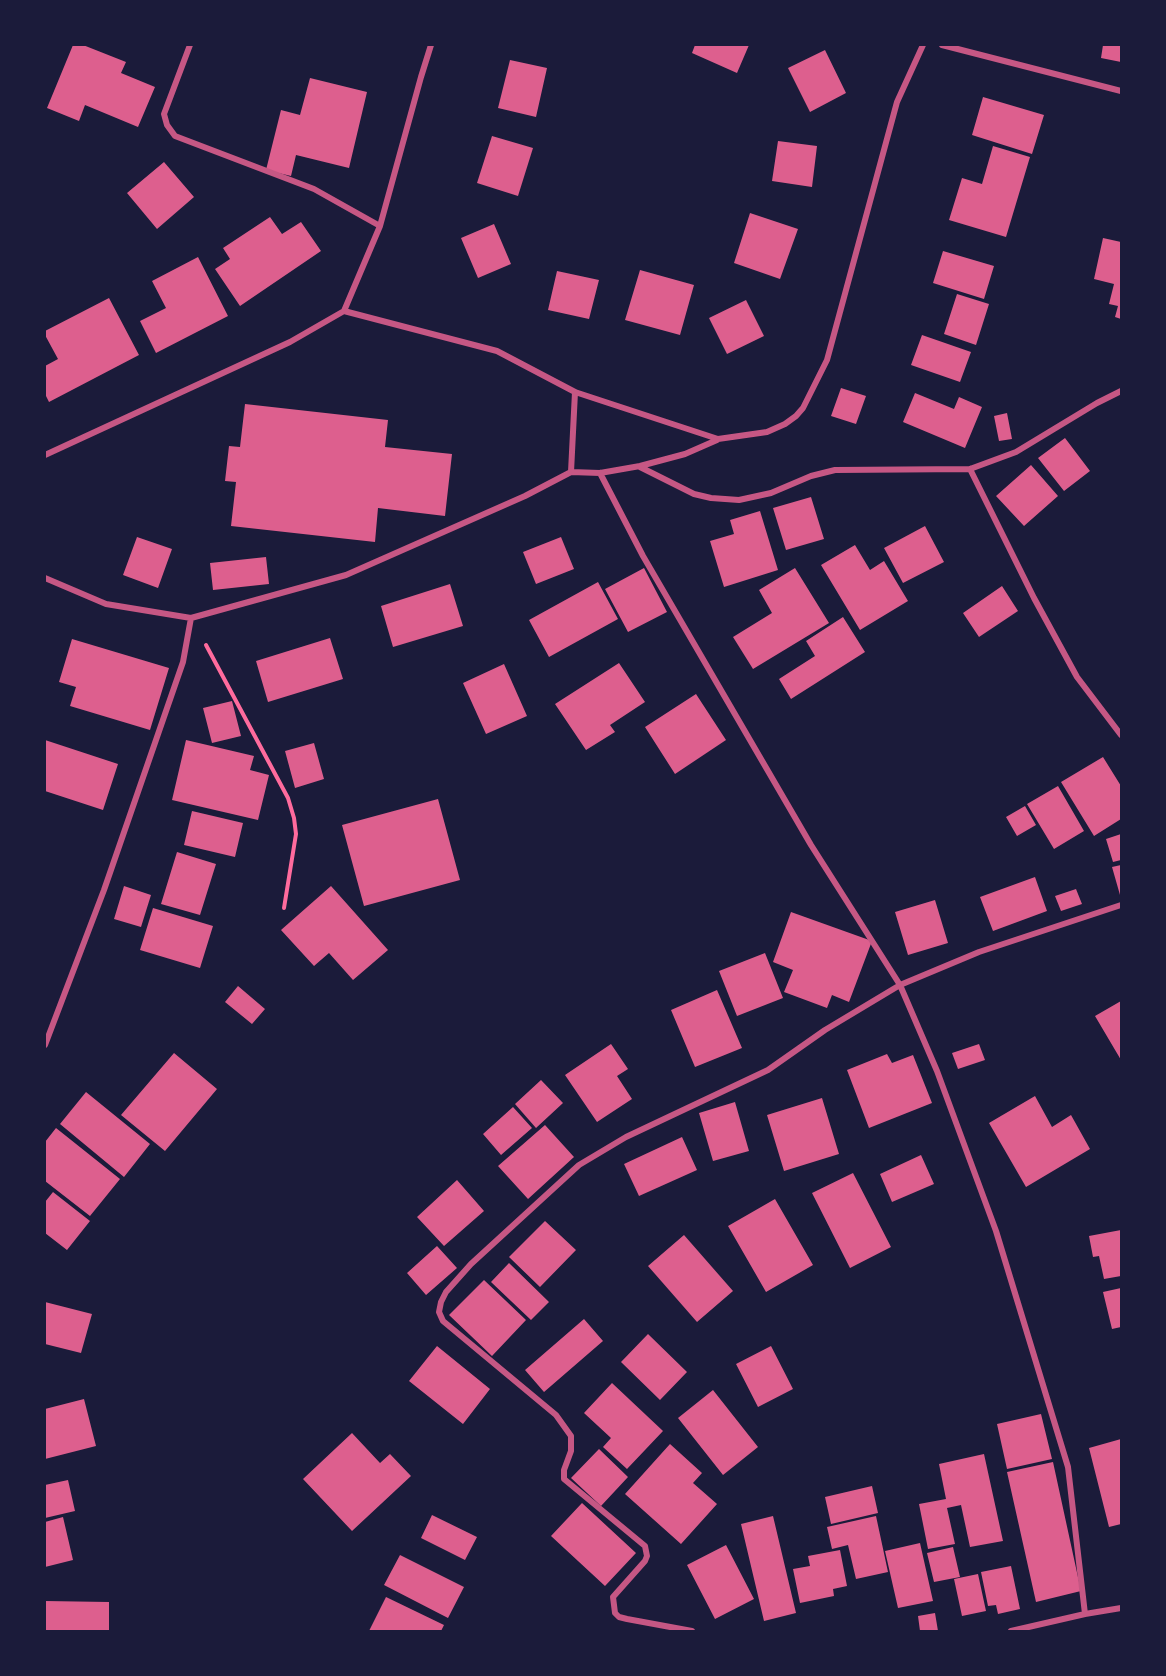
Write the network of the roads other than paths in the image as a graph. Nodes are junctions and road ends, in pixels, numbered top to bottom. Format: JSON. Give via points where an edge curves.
{"nodes":[{"id":1,"x":190,"y":45,"type":"edge"},
{"id":2,"x":431,"y":45,"type":"edge"},
{"id":3,"x":923,"y":45,"type":"edge"},
{"id":4,"x":942,"y":45,"type":"edge"},
{"id":5,"x":1121,"y":91,"type":"edge"},
{"id":6,"x":380,"y":225,"type":"junction"},
{"id":7,"x":344,"y":311,"type":"junction"},
{"id":8,"x":1121,"y":391,"type":"edge"},
{"id":9,"x":575,"y":392,"type":"junction"},
{"id":10,"x":718,"y":440,"type":"junction"},
{"id":11,"x":45,"y":454,"type":"edge"},
{"id":12,"x":640,"y":466,"type":"junction"},
{"id":13,"x":970,"y":469,"type":"junction"},
{"id":14,"x":571,"y":472,"type":"junction"},
{"id":15,"x":600,"y":473,"type":"junction"},
{"id":16,"x":45,"y":578,"type":"edge"},
{"id":17,"x":191,"y":618,"type":"junction"},
{"id":18,"x":1121,"y":735,"type":"edge"},
{"id":19,"x":1121,"y":905,"type":"edge"},
{"id":20,"x":900,"y":985,"type":"junction"},
{"id":21,"x":45,"y":1045,"type":"edge"},
{"id":22,"x":1121,"y":1608,"type":"edge"},
{"id":23,"x":1085,"y":1614,"type":"junction"},
{"id":24,"x":692,"y":1631,"type":"edge"},
{"id":25,"x":1011,"y":1631,"type":"edge"}],
"edges":[{"from":1,"to":6,"type":"street","via":[[164,114],[175,136],[314,189]]},
{"from":2,"to":6,"type":"street"},
{"from":3,"to":10,"type":"street","via":[[897,102],[828,360],[796,416],[767,432]]},
{"from":4,"to":5,"type":"street"},
{"from":6,"to":7,"type":"street"},
{"from":7,"to":9,"type":"street","via":[[497,351]]},
{"from":7,"to":11,"type":"street","via":[[290,342]]},
{"from":8,"to":13,"type":"street","via":[[1016,452]]},
{"from":9,"to":10,"type":"street"},
{"from":9,"to":14,"type":"street"},
{"from":10,"to":12,"type":"street"},
{"from":12,"to":13,"type":"street","via":[[694,494],[739,500],[835,470]]},
{"from":12,"to":15,"type":"street"},
{"from":13,"to":18,"type":"street","via":[[1077,676]]},
{"from":14,"to":15,"type":"street"},
{"from":14,"to":17,"type":"street","via":[[346,575]]},
{"from":15,"to":20,"type":"street","via":[[643,556],[793,814]]},
{"from":16,"to":17,"type":"street","via":[[106,604]]},
{"from":17,"to":21,"type":"street","via":[[183,662]]},
{"from":19,"to":20,"type":"street","via":[[979,952]]},
{"from":20,"to":23,"type":"street","via":[[937,1071],[996,1231],[1068,1467]]},
{"from":20,"to":24,"type":"street","via":[[768,1070],[626,1137],[579,1165],[471,1264],[441,1302],[439,1312],[443,1321],[556,1415],[571,1436],[564,1479],[645,1546],[645,1561],[613,1597],[615,1613],[627,1619]]},
{"from":22,"to":23,"type":"street"},
{"from":23,"to":25,"type":"street"}]}
